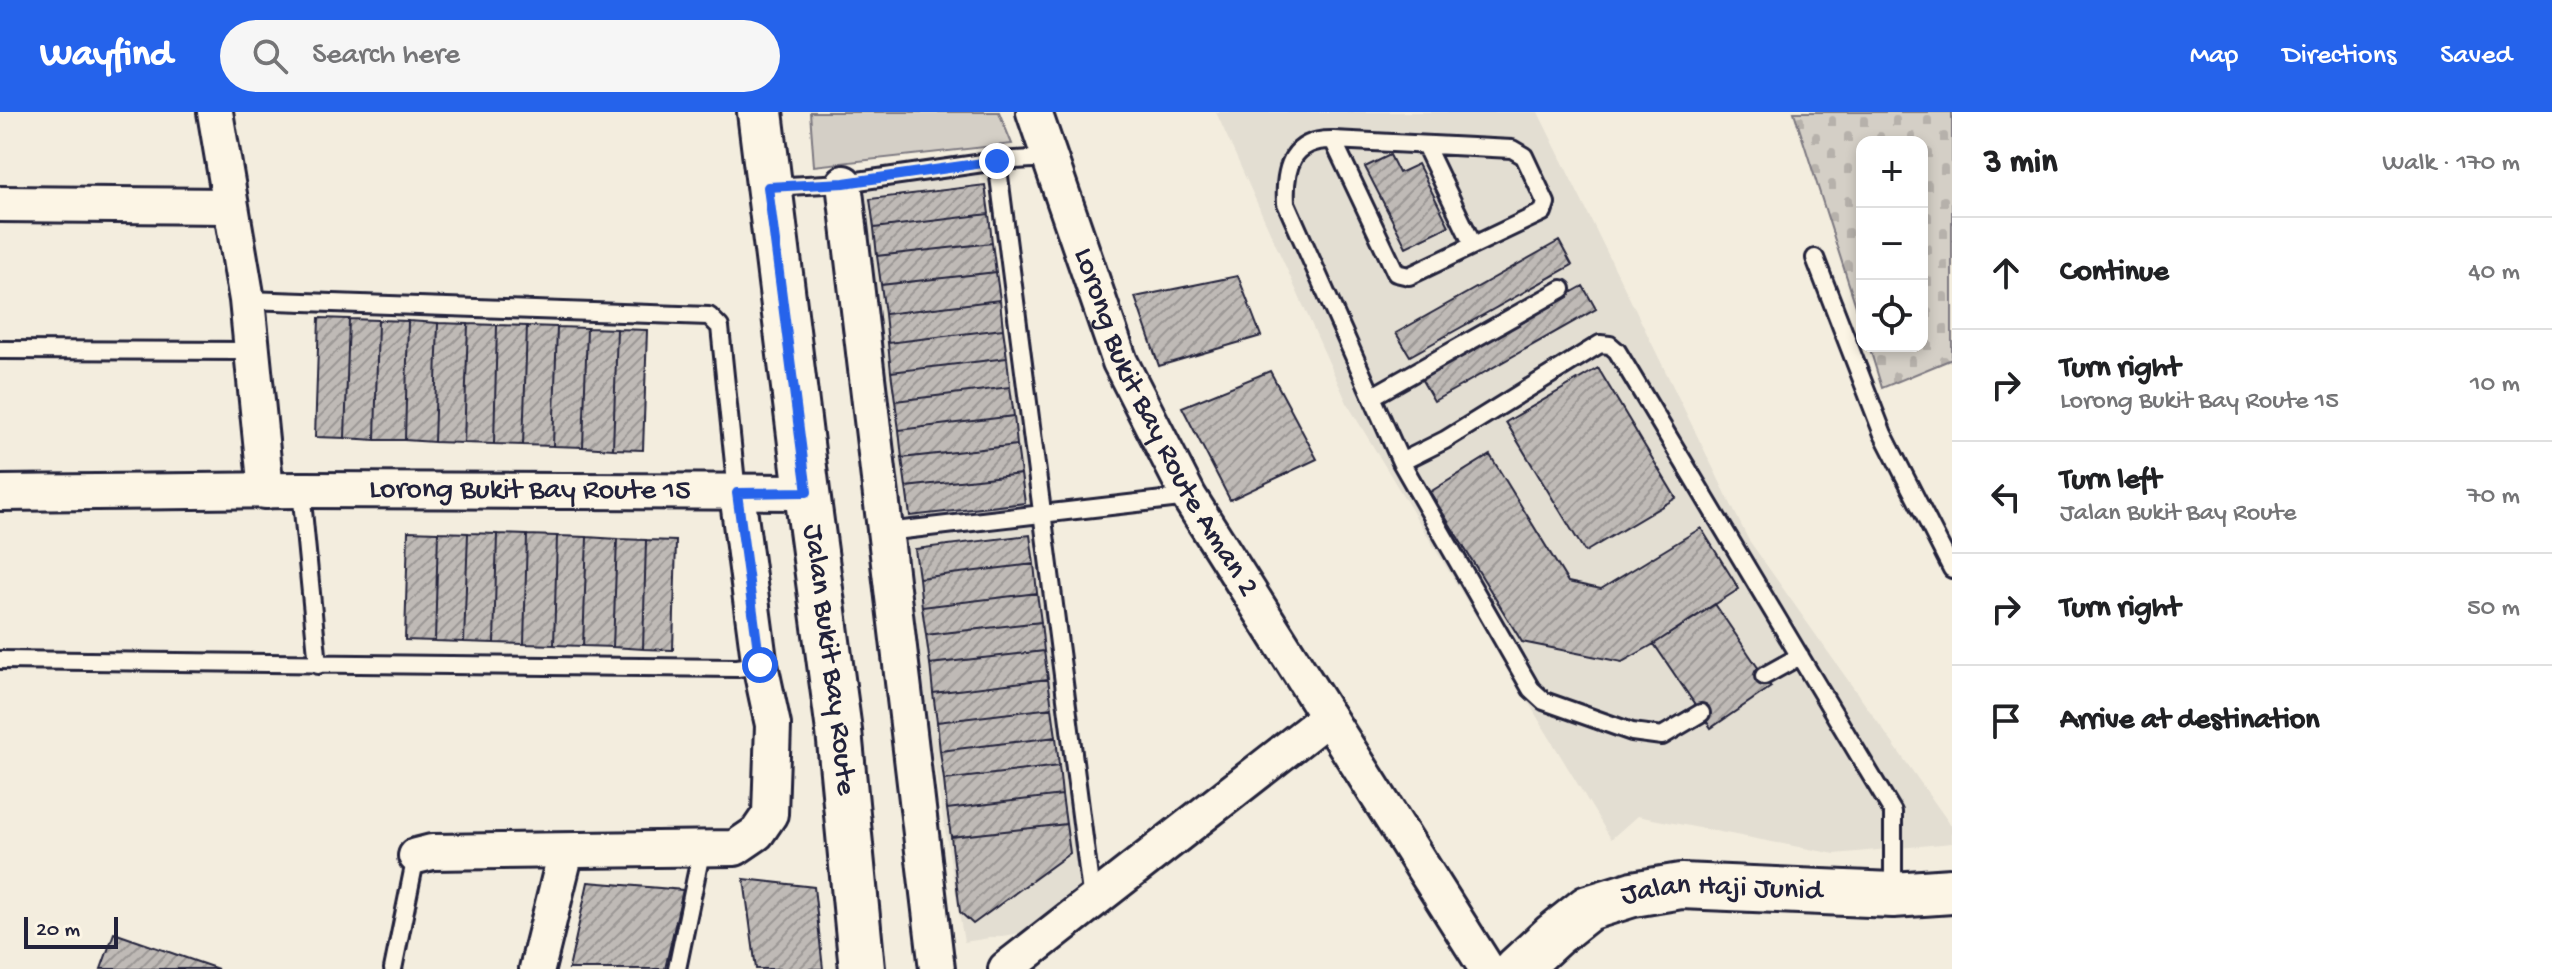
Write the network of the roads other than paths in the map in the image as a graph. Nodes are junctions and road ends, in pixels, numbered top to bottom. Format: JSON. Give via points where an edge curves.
{"nodes":[{"id":1,"x":215,"y":112,"type":"edge"},
{"id":2,"x":760,"y":112,"type":"edge"},
{"id":3,"x":1034,"y":112,"type":"edge"},
{"id":4,"x":1333,"y":140,"type":"junction"},
{"id":5,"x":1425,"y":145,"type":"junction"},
{"id":6,"x":1050,"y":158,"type":"junction"},
{"id":7,"x":997,"y":161,"type":"junction"},
{"id":8,"x":844,"y":183,"type":"junction"},
{"id":9,"x":768,"y":187,"type":"junction"},
{"id":10,"x":0,"y":204,"type":"edge"},
{"id":11,"x":229,"y":206,"type":"junction"},
{"id":12,"x":1473,"y":245,"type":"junction"},
{"id":13,"x":1815,"y":258,"type":"dead end"},
{"id":14,"x":1562,"y":289,"type":"dead end"},
{"id":15,"x":247,"y":300,"type":"junction"},
{"id":16,"x":0,"y":350,"type":"edge"},
{"id":17,"x":252,"y":351,"type":"junction"},
{"id":18,"x":1373,"y":396,"type":"junction"},
{"id":19,"x":1401,"y":462,"type":"junction"},
{"id":20,"x":301,"y":490,"type":"junction"},
{"id":21,"x":266,"y":491,"type":"junction"},
{"id":22,"x":807,"y":492,"type":"junction"},
{"id":23,"x":0,"y":493,"type":"edge"},
{"id":24,"x":737,"y":493,"type":"junction"},
{"id":25,"x":1189,"y":497,"type":"junction"},
{"id":26,"x":1042,"y":514,"type":"junction"},
{"id":27,"x":886,"y":532,"type":"junction"},
{"id":28,"x":1952,"y":569,"type":"edge"},
{"id":29,"x":1800,"y":656,"type":"junction"},
{"id":30,"x":0,"y":660,"type":"edge"},
{"id":31,"x":318,"y":665,"type":"junction"},
{"id":32,"x":760,"y":665,"type":"junction"},
{"id":33,"x":1764,"y":676,"type":"dead end"},
{"id":34,"x":1701,"y":713,"type":"dead end"},
{"id":35,"x":1328,"y":717,"type":"junction"},
{"id":36,"x":702,"y":848,"type":"junction"},
{"id":37,"x":566,"y":851,"type":"junction"},
{"id":38,"x":416,"y":856,"type":"joint"},
{"id":39,"x":1952,"y":891,"type":"edge"},
{"id":40,"x":1893,"y":895,"type":"junction"},
{"id":41,"x":1092,"y":902,"type":"junction"},
{"id":42,"x":393,"y":969,"type":"edge"},
{"id":43,"x":537,"y":969,"type":"edge"},
{"id":44,"x":677,"y":969,"type":"edge"},
{"id":45,"x":862,"y":969,"type":"edge"},
{"id":46,"x":937,"y":969,"type":"edge"},
{"id":47,"x":1006,"y":969,"type":"edge"},
{"id":48,"x":1487,"y":969,"type":"edge"},
{"id":49,"x":1517,"y":969,"type":"edge"}],
"edges":[{"from":1,"to":11,"type":"street"},
{"from":2,"to":9,"type":"street","name":"Jalan Bukit Bay Route"},
{"from":3,"to":6,"type":"street","name":"Lorong Bukit Bay Route Aman 2"},
{"from":4,"to":5,"type":"lane"},
{"from":4,"to":12,"type":"lane","via":[[1396,273],[1409,276]]},
{"from":4,"to":18,"type":"lane","via":[[1316,140],[1300,149],[1285,182],[1286,203]]},
{"from":5,"to":12,"type":"lane"},
{"from":5,"to":12,"type":"lane","via":[[1512,149],[1524,156],[1546,203],[1543,212]]},
{"from":6,"to":7,"type":"lane"},
{"from":6,"to":25,"type":"street","name":"Lorong Bukit Bay Route Aman 2","via":[[1120,362]]},
{"from":7,"to":8,"type":"lane"},
{"from":7,"to":26,"type":"lane"},
{"from":8,"to":9,"type":"lane"},
{"from":8,"to":27,"type":"street"},
{"from":9,"to":22,"type":"street","name":"Jalan Bukit Bay Route"},
{"from":10,"to":11,"type":"street"},
{"from":11,"to":15,"type":"street"},
{"from":13,"to":28,"type":"lane","via":[[1883,434]]},
{"from":14,"to":18,"type":"lane"},
{"from":15,"to":17,"type":"street"},
{"from":15,"to":24,"type":"lane","via":[[709,316],[720,327]]},
{"from":16,"to":17,"type":"lane"},
{"from":17,"to":21,"type":"street"},
{"from":18,"to":19,"type":"lane"},
{"from":19,"to":29,"type":"lane","via":[[1600,344],[1610,345]]},
{"from":19,"to":34,"type":"lane","via":[[1531,689],[1544,701],[1632,732],[1662,736]]},
{"from":20,"to":21,"type":"street","name":"Lorong Bukit Bay Route 15"},
{"from":20,"to":24,"type":"street","name":"Lorong Bukit Bay Route 15"},
{"from":20,"to":31,"type":"lane"},
{"from":21,"to":23,"type":"street","name":"Lorong Bukit Bay Route 15"},
{"from":22,"to":24,"type":"street","name":"Lorong Bukit Bay Route 15"},
{"from":22,"to":45,"type":"street","name":"Jalan Bukit Bay Route","via":[[839,731]]},
{"from":24,"to":32,"type":"street"},
{"from":25,"to":26,"type":"lane"},
{"from":25,"to":35,"type":"street","name":"Lorong Bukit Bay Route Aman 2"},
{"from":26,"to":27,"type":"lane"},
{"from":26,"to":41,"type":"lane"},
{"from":27,"to":46,"type":"street"},
{"from":29,"to":33,"type":"lane"},
{"from":29,"to":40,"type":"lane","via":[[1893,812]]},
{"from":30,"to":31,"type":"lane"},
{"from":31,"to":32,"type":"lane"},
{"from":32,"to":36,"type":"street","via":[[773,725],[770,814],[757,833],[735,848]]},
{"from":35,"to":41,"type":"street"},
{"from":35,"to":48,"type":"street","name":"Lorong Bukit Bay Route Aman 2"},
{"from":36,"to":37,"type":"street"},
{"from":36,"to":44,"type":"lane"},
{"from":37,"to":38,"type":"street"},
{"from":37,"to":43,"type":"street"},
{"from":38,"to":42,"type":"lane"},
{"from":39,"to":40,"type":"street","name":"Jalan Haji Junid"},
{"from":40,"to":49,"type":"street","name":"Jalan Haji Junid","via":[[1681,886],[1633,894],[1588,908]]},
{"from":41,"to":47,"type":"street"}]}
